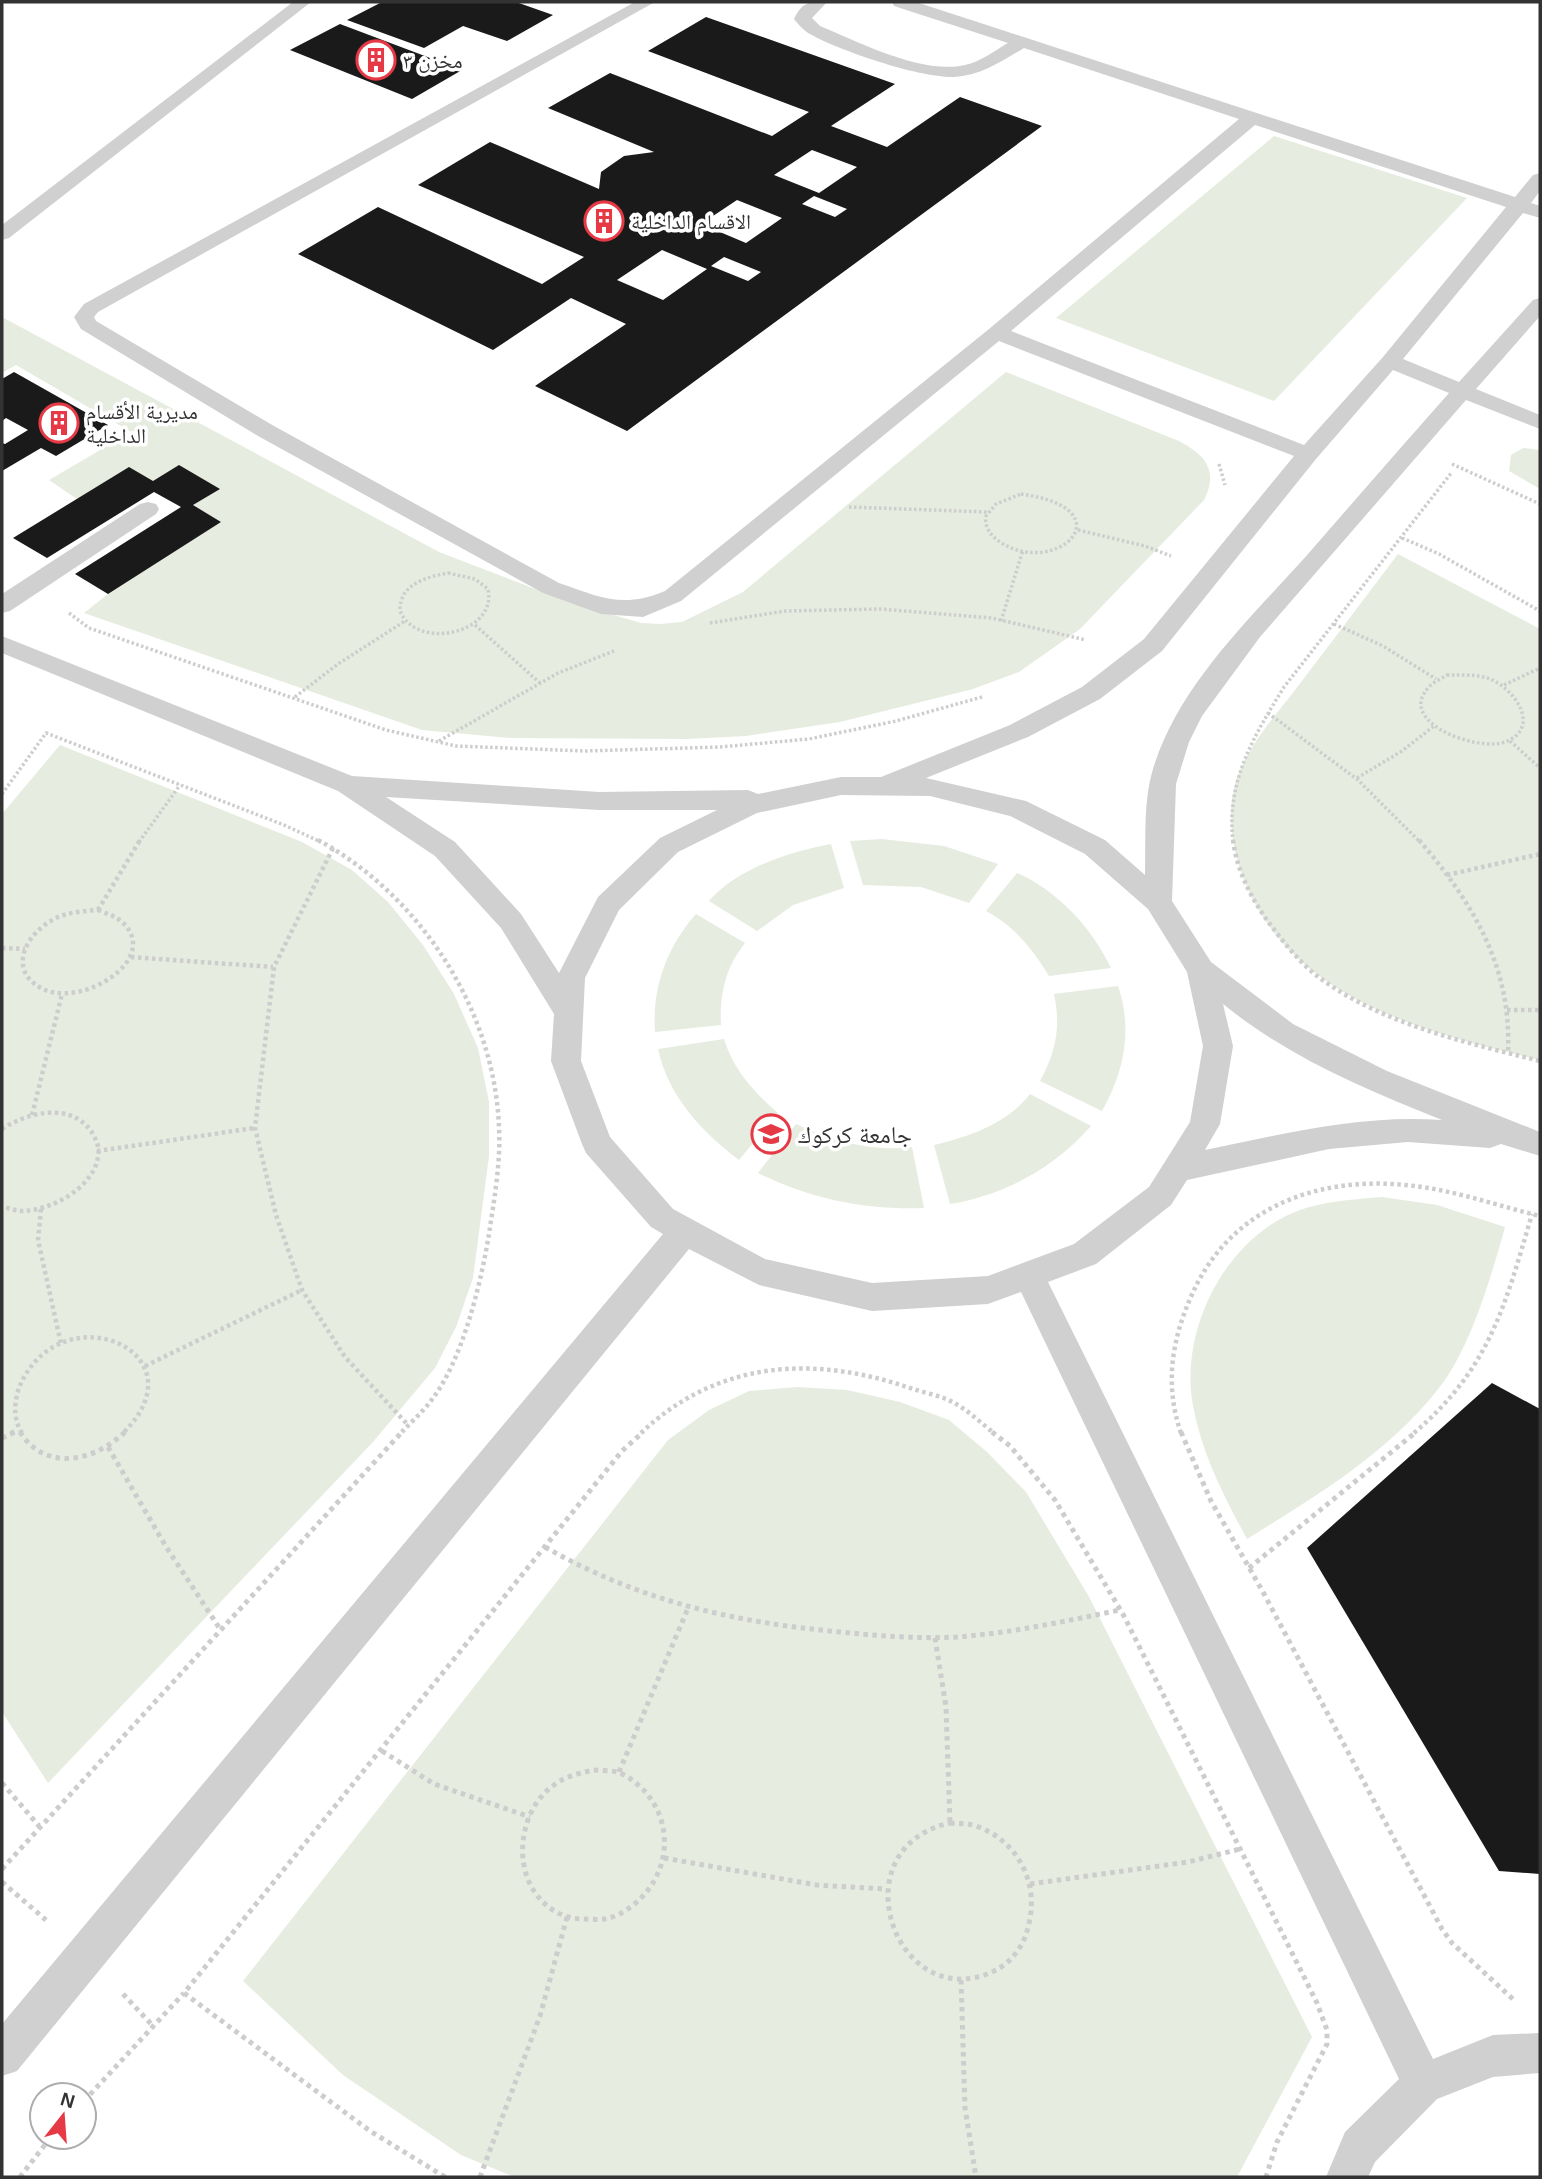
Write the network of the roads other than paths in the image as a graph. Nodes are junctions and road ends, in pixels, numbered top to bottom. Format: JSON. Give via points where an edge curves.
{"nodes":[{"id":1,"x":303,"y":2,"type":"edge"},
{"id":2,"x":647,"y":2,"type":"edge"},
{"id":3,"x":819,"y":2,"type":"edge"},
{"id":4,"x":900,"y":2,"type":"edge"},
{"id":5,"x":1020,"y":43,"type":"junction"},
{"id":6,"x":1251,"y":119,"type":"junction"},
{"id":7,"x":1540,"y":179,"type":"edge"},
{"id":8,"x":1517,"y":205,"type":"junction"},
{"id":9,"x":1540,"y":212,"type":"edge"},
{"id":10,"x":2,"y":234,"type":"edge"},
{"id":11,"x":1540,"y":304,"type":"edge"},
{"id":12,"x":996,"y":333,"type":"junction"},
{"id":13,"x":1390,"y":361,"type":"junction"},
{"id":14,"x":1462,"y":390,"type":"junction"},
{"id":15,"x":1540,"y":423,"type":"edge"},
{"id":16,"x":1308,"y":454,"type":"junction"},
{"id":17,"x":148,"y":509,"type":"dead end"},
{"id":18,"x":2,"y":605,"type":"edge"},
{"id":19,"x":2,"y":644,"type":"edge"},
{"id":20,"x":347,"y":785,"type":"junction"},
{"id":21,"x":878,"y":787,"type":"junction"},
{"id":22,"x":789,"y":796,"type":"junction"},
{"id":23,"x":1158,"y":902,"type":"junction"},
{"id":24,"x":1201,"y":970,"type":"junction"},
{"id":25,"x":569,"y":1013,"type":"junction"},
{"id":26,"x":1528,"y":1140,"type":"edge"},
{"id":27,"x":1177,"y":1169,"type":"junction"},
{"id":28,"x":685,"y":1231,"type":"junction"},
{"id":29,"x":1029,"y":1275,"type":"junction"},
{"id":30,"x":1540,"y":2053,"type":"edge"},
{"id":31,"x":2,"y":2056,"type":"edge"},
{"id":32,"x":1423,"y":2084,"type":"junction"},
{"id":33,"x":1347,"y":2177,"type":"edge"}],
"edges":[{"from":1,"to":10,"type":"lane"},
{"from":2,"to":12,"type":"lane","via":[[92,308],[84,317],[88,325],[278,437],[551,588],[601,606],[643,609],[673,596]]},
{"from":3,"to":5,"type":"lane","via":[[803,19],[814,30],[921,69],[970,70]]},
{"from":4,"to":5,"type":"lane"},
{"from":5,"to":6,"type":"lane"},
{"from":6,"to":8,"type":"lane"},
{"from":6,"to":12,"type":"lane"},
{"from":7,"to":8,"type":"lane"},
{"from":8,"to":9,"type":"lane"},
{"from":8,"to":13,"type":"lane"},
{"from":11,"to":14,"type":"lane"},
{"from":12,"to":16,"type":"lane"},
{"from":13,"to":14,"type":"lane"},
{"from":13,"to":16,"type":"lane"},
{"from":14,"to":15,"type":"lane"},
{"from":14,"to":23,"type":"lane","via":[[1269,614],[1184,726],[1166,769]]},
{"from":16,"to":21,"type":"lane","via":[[1153,645],[1091,693],[1019,731]]},
{"from":17,"to":18,"type":"lane"},
{"from":19,"to":20,"type":"lane"},
{"from":20,"to":22,"type":"lane","via":[[531,801],[680,803]]},
{"from":20,"to":25,"type":"lane","via":[[445,849],[512,921]]},
{"from":21,"to":22,"type":"lane","via":[[841,786]]},
{"from":21,"to":23,"type":"lane","via":[[930,787],[1017,808],[1095,847]]},
{"from":22,"to":25,"type":"lane","via":[[750,805],[669,845],[608,904],[570,978]]},
{"from":23,"to":24,"type":"lane"},
{"from":24,"to":26,"type":"lane","via":[[1249,1008],[1342,1065]]},
{"from":24,"to":27,"type":"lane","via":[[1218,1046],[1205,1124]]},
{"from":25,"to":28,"type":"lane","via":[[566,1061],[597,1144],[662,1218]]},
{"from":26,"to":27,"type":"lane","via":[[1395,1131],[1329,1138]]},
{"from":27,"to":29,"type":"lane","via":[[1160,1196],[1085,1254]]},
{"from":28,"to":29,"type":"lane","via":[[758,1271],[872,1297],[988,1290]]},
{"from":28,"to":31,"type":"lane"},
{"from":29,"to":32,"type":"lane"},
{"from":30,"to":32,"type":"lane","via":[[1493,2056]]},
{"from":32,"to":33,"type":"lane","via":[[1360,2147]]}]}
